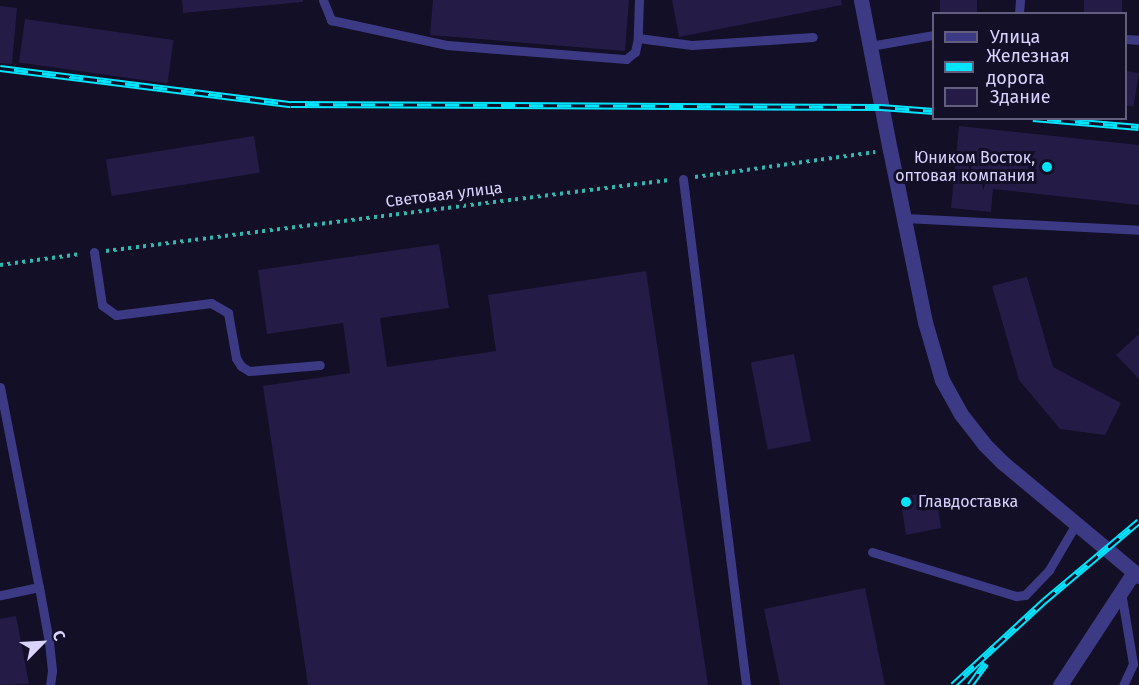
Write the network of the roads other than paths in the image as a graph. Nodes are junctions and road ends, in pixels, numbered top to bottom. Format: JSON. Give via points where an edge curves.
{"nodes":[{"id":1,"x":323,"y":0,"type":"edge"},
{"id":2,"x":639,"y":0,"type":"edge"},
{"id":3,"x":861,"y":0,"type":"edge"},
{"id":4,"x":932,"y":35,"type":"edge"},
{"id":5,"x":813,"y":37,"type":"dead end"},
{"id":6,"x":638,"y":38,"type":"junction"},
{"id":7,"x":870,"y":46,"type":"junction"},
{"id":8,"x":683,"y":178,"type":"road end"},
{"id":9,"x":905,"y":219,"type":"junction"},
{"id":10,"x":1139,"y":230,"type":"edge"},
{"id":11,"x":94,"y":252,"type":"road end"},
{"id":12,"x":320,"y":365,"type":"dead end"},
{"id":13,"x":0,"y":387,"type":"edge"},
{"id":14,"x":1076,"y":524,"type":"junction"},
{"id":15,"x":872,"y":552,"type":"dead end"},
{"id":16,"x":1136,"y":574,"type":"edge"},
{"id":17,"x":39,"y":587,"type":"junction"},
{"id":18,"x":1121,"y":592,"type":"junction"},
{"id":19,"x":0,"y":595,"type":"edge"},
{"id":20,"x":50,"y":685,"type":"edge"},
{"id":21,"x":746,"y":685,"type":"edge"},
{"id":22,"x":1060,"y":685,"type":"edge"},
{"id":23,"x":1123,"y":685,"type":"edge"}],
"edges":[{"from":1,"to":6,"type":"lane","via":[[332,20],[447,45],[626,59],[635,52]]},
{"from":2,"to":6,"type":"lane"},
{"from":3,"to":7,"type":"street"},
{"from":4,"to":7,"type":"lane"},
{"from":5,"to":6,"type":"lane","via":[[692,45]]},
{"from":7,"to":9,"type":"street"},
{"from":8,"to":21,"type":"lane"},
{"from":9,"to":10,"type":"lane"},
{"from":9,"to":14,"type":"street","via":[[925,322],[942,380],[960,413],[1002,462]]},
{"from":11,"to":12,"type":"lane","via":[[102,304],[117,315],[211,303],[228,313],[241,366],[249,370]]},
{"from":13,"to":17,"type":"lane"},
{"from":14,"to":15,"type":"lane","via":[[1049,570],[1025,595],[1016,596]]},
{"from":14,"to":16,"type":"street"},
{"from":16,"to":18,"type":"street"},
{"from":17,"to":19,"type":"lane"},
{"from":17,"to":20,"type":"lane","via":[[49,642]]},
{"from":18,"to":22,"type":"street"},
{"from":18,"to":23,"type":"lane","via":[[1132,664]]}]}
